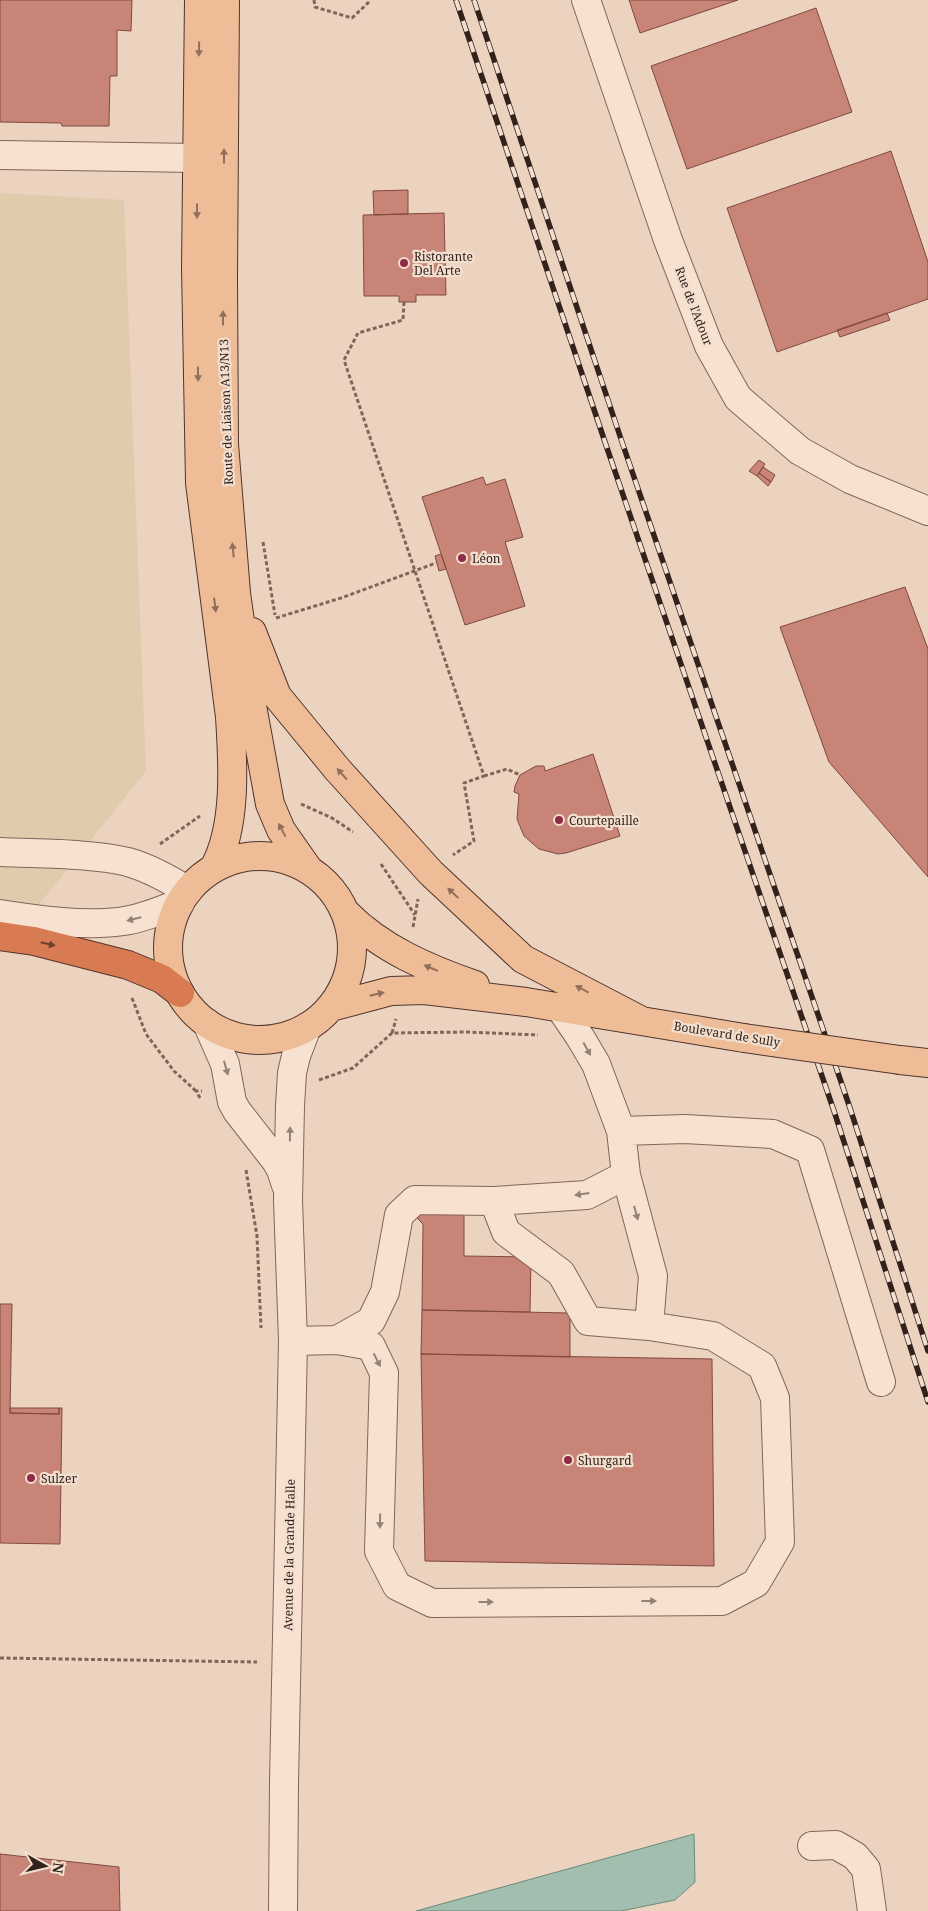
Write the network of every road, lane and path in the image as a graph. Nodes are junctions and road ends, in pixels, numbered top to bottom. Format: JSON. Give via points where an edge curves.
{"nodes":[{"id":1,"x":199,"y":0,"type":"edge"},
{"id":2,"x":225,"y":0,"type":"edge"},
{"id":3,"x":314,"y":0,"type":"edge"},
{"id":4,"x":368,"y":0,"type":"edge"},
{"id":5,"x":586,"y":0,"type":"edge"},
{"id":6,"x":0,"y":155,"type":"edge"},
{"id":7,"x":197,"y":158,"type":"junction"},
{"id":8,"x":404,"y":302,"type":"dead end"},
{"id":9,"x":928,"y":511,"type":"edge"},
{"id":10,"x":263,"y":541,"type":"dead end"},
{"id":11,"x":436,"y":563,"type":"dead end"},
{"id":12,"x":415,"y":572,"type":"junction"},
{"id":13,"x":236,"y":592,"type":"junction"},
{"id":14,"x":520,"y":775,"type":"dead end"},
{"id":15,"x":484,"y":776,"type":"junction"},
{"id":16,"x":270,"y":804,"type":"junction"},
{"id":17,"x":230,"y":805,"type":"junction"},
{"id":18,"x":355,"y":833,"type":"dead end"},
{"id":19,"x":0,"y":852,"type":"edge"},
{"id":20,"x":452,"y":856,"type":"dead end"},
{"id":21,"x":377,"y":858,"type":"dead end"},
{"id":22,"x":144,"y":868,"type":"junction"},
{"id":23,"x":214,"y":868,"type":"junction"},
{"id":24,"x":309,"y":870,"type":"junction"},
{"id":25,"x":184,"y":897,"type":"junction"},
{"id":26,"x":346,"y":913,"type":"junction"},
{"id":27,"x":0,"y":914,"type":"edge"},
{"id":28,"x":415,"y":916,"type":"dead end"},
{"id":29,"x":0,"y":936,"type":"edge"},
{"id":30,"x":128,"y":965,"type":"junction"},
{"id":31,"x":180,"y":993,"type":"junction"},
{"id":32,"x":526,"y":1002,"type":"junction"},
{"id":33,"x":330,"y":1007,"type":"junction"},
{"id":34,"x":561,"y":1008,"type":"junction"},
{"id":35,"x":640,"y":1020,"type":"junction"},
{"id":36,"x":207,"y":1023,"type":"junction"},
{"id":37,"x":307,"y":1027,"type":"junction"},
{"id":38,"x":928,"y":1063,"type":"edge"},
{"id":39,"x":196,"y":1091,"type":"dead end"},
{"id":40,"x":621,"y":1131,"type":"junction"},
{"id":41,"x":626,"y":1175,"type":"junction"},
{"id":42,"x":288,"y":1200,"type":"junction"},
{"id":43,"x":494,"y":1201,"type":"junction"},
{"id":44,"x":650,"y":1326,"type":"junction"},
{"id":45,"x":337,"y":1340,"type":"junction"},
{"id":46,"x":293,"y":1341,"type":"junction"},
{"id":47,"x":881,"y":1382,"type":"dead end"},
{"id":48,"x":0,"y":1658,"type":"edge"},
{"id":49,"x":258,"y":1662,"type":"dead end"},
{"id":50,"x":812,"y":1846,"type":"dead end"},
{"id":51,"x":283,"y":1911,"type":"edge"},
{"id":52,"x":872,"y":1911,"type":"edge"}],
"edges":[{"from":1,"to":7,"type":"main road","one_way":true},
{"from":13,"to":2,"type":"main road","name":"Route de Liaison A13/N13","one_way":true,"via":[[224,444]]},
{"from":3,"to":4,"type":"path","via":[[315,7],[352,18]]},
{"from":5,"to":9,"type":"street","name":"Rue de l'Adour","via":[[668,240],[709,346],[738,398],[800,451],[850,480]]},
{"from":6,"to":7,"type":"street"},
{"from":7,"to":17,"type":"main road","one_way":true,"via":[[200,483],[230,717]]},
{"from":8,"to":12,"type":"path","via":[[403,320],[358,333],[344,360]]},
{"from":10,"to":12,"type":"path","via":[[276,618]]},
{"from":11,"to":12,"type":"path"},
{"from":12,"to":15,"type":"path"},
{"from":13,"to":16,"type":"main road","name":"Route de Liaison A13/N13"},
{"from":35,"to":13,"type":"main road","one_way":true,"via":[[523,959],[431,873],[337,770],[278,696]]},
{"from":14,"to":15,"type":"path","via":[[507,769]]},
{"from":15,"to":20,"type":"path","via":[[464,783],[474,841]]},
{"from":16,"to":18,"type":"path","via":[[303,804]]},
{"from":24,"to":16,"type":"main road","name":"Route de Liaison A13/N13","one_way":true,"via":[[281,830]]},
{"from":17,"to":22,"type":"path","via":[[202,814],[176,831],[155,848]]},
{"from":17,"to":23,"type":"main road","via":[[224,847]]},
{"from":19,"to":22,"type":"street","via":[[105,858]]},
{"from":21,"to":28,"type":"path"},
{"from":22,"to":25,"type":"street","via":[[169,880]]},
{"from":23,"to":24,"type":"main road","via":[[256,856],[289,860]]},
{"from":23,"to":25,"type":"main road","via":[[200,878]]},
{"from":24,"to":26,"type":"main road","via":[[327,885]]},
{"from":25,"to":27,"type":"street","one_way":true,"via":[[143,916],[109,923]]},
{"from":25,"to":31,"type":"main road","via":[[172,922],[168,943],[171,969]]},
{"from":32,"to":26,"type":"main road","one_way":true,"via":[[409,958],[371,936]]},
{"from":26,"to":33,"type":"main road","via":[[352,938],[351,962],[344,986]]},
{"from":29,"to":30,"type":"highway","one_way":true,"via":[[34,941]]},
{"from":30,"to":31,"type":"highway","via":[[162,979]]},
{"from":30,"to":39,"type":"path","via":[[130,993],[146,1034],[174,1072]]},
{"from":31,"to":36,"type":"main road"},
{"from":33,"to":32,"type":"main road","one_way":true,"via":[[376,994],[405,990]]},
{"from":32,"to":34,"type":"main road","name":"Boulevard de Sully"},
{"from":33,"to":37,"type":"main road"},
{"from":34,"to":35,"type":"main road","name":"Boulevard de Sully"},
{"from":34,"to":40,"type":"street","one_way":true,"via":[[596,1064]]},
{"from":35,"to":38,"type":"main road","name":"Boulevard de Sully","bridge":true},
{"from":36,"to":37,"type":"main road","via":[[233,1036],[262,1040],[290,1035]]},
{"from":36,"to":42,"type":"street","one_way":true,"via":[[225,1064],[232,1102],[279,1166]]},
{"from":42,"to":37,"type":"street","one_way":true,"via":[[291,1080]]},
{"from":40,"to":41,"type":"street"},
{"from":40,"to":47,"type":"street","via":[[685,1129],[773,1134],[810,1150]]},
{"from":41,"to":43,"type":"street","one_way":true,"via":[[587,1195]]},
{"from":41,"to":44,"type":"street","one_way":true,"via":[[653,1276]]},
{"from":42,"to":46,"type":"street","name":"Avenue de la Grande Halle"},
{"from":43,"to":44,"type":"street","via":[[506,1232],[560,1273],[588,1321]]},
{"from":43,"to":45,"type":"street","via":[[415,1200],[399,1215],[385,1292],[371,1321]]},
{"from":45,"to":44,"type":"street","one_way":true,"via":[[370,1346],[384,1373],[379,1551],[397,1586],[432,1603],[722,1601],[756,1583],[780,1542],[775,1398],[762,1366],[713,1336]]},
{"from":45,"to":46,"type":"street"},
{"from":46,"to":51,"type":"street","name":"Avenue de la Grande Halle"},
{"from":48,"to":49,"type":"path"},
{"from":50,"to":52,"type":"street","via":[[836,1845],[855,1856],[866,1869]]}]}
